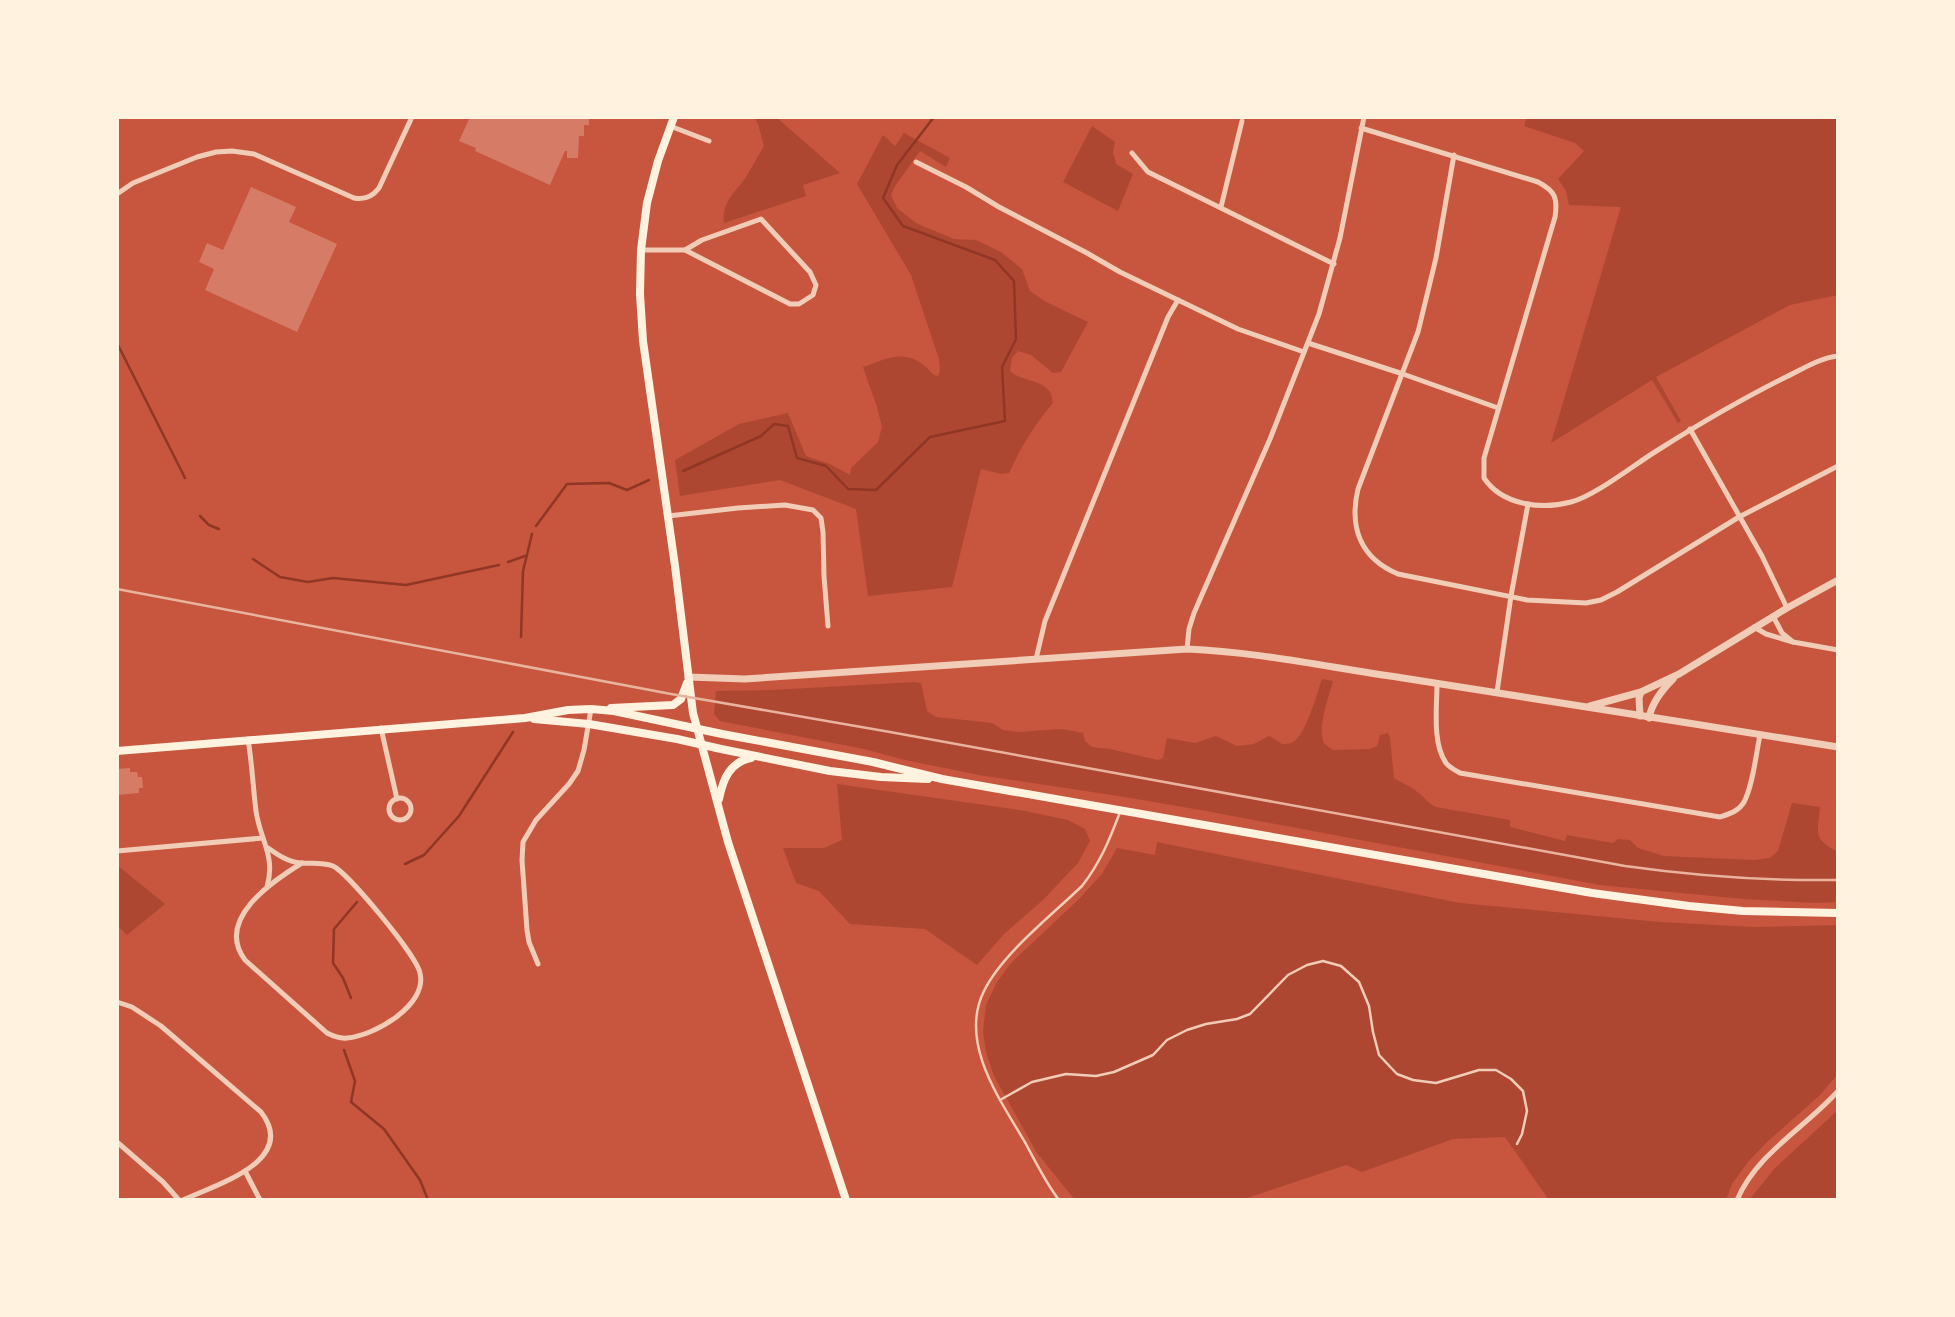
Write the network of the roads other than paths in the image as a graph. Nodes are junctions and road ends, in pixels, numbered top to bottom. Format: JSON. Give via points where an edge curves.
{"nodes":[{"id":1,"x":412,"y":117,"type":"edge"},
{"id":2,"x":1364,"y":117,"type":"edge"},
{"id":3,"x":672,"y":121,"type":"edge"},
{"id":4,"x":1242,"y":121,"type":"dead end"},
{"id":5,"x":1361,"y":128,"type":"junction"},
{"id":6,"x":709,"y":141,"type":"dead end"},
{"id":7,"x":1132,"y":153,"type":"dead end"},
{"id":8,"x":1454,"y":155,"type":"junction"},
{"id":9,"x":916,"y":162,"type":"dead end"},
{"id":10,"x":117,"y":194,"type":"edge"},
{"id":11,"x":1221,"y":207,"type":"junction"},
{"id":12,"x":641,"y":250,"type":"junction"},
{"id":13,"x":685,"y":250,"type":"junction"},
{"id":14,"x":1334,"y":264,"type":"junction"},
{"id":15,"x":1178,"y":300,"type":"junction"},
{"id":16,"x":1308,"y":343,"type":"junction"},
{"id":17,"x":1304,"y":352,"type":"junction"},
{"id":18,"x":1838,"y":356,"type":"edge"},
{"id":19,"x":1403,"y":374,"type":"junction"},
{"id":20,"x":1499,"y":408,"type":"junction"},
{"id":21,"x":1690,"y":429,"type":"junction"},
{"id":22,"x":1838,"y":466,"type":"edge"},
{"id":23,"x":1528,"y":504,"type":"junction"},
{"id":24,"x":668,"y":516,"type":"junction"},
{"id":25,"x":1739,"y":517,"type":"junction"},
{"id":26,"x":1838,"y":580,"type":"edge"},
{"id":27,"x":1511,"y":596,"type":"junction"},
{"id":28,"x":1787,"y":608,"type":"junction"},
{"id":29,"x":1773,"y":616,"type":"junction"},
{"id":30,"x":828,"y":626,"type":"dead end"},
{"id":31,"x":1754,"y":627,"type":"junction"},
{"id":32,"x":1793,"y":642,"type":"junction"},
{"id":33,"x":1187,"y":649,"type":"junction"},
{"id":34,"x":1838,"y":650,"type":"edge"},
{"id":35,"x":1036,"y":659,"type":"junction"},
{"id":36,"x":1679,"y":674,"type":"junction"},
{"id":37,"x":688,"y":677,"type":"junction"},
{"id":38,"x":1437,"y":684,"type":"junction"},
{"id":39,"x":1497,"y":692,"type":"junction"},
{"id":40,"x":1641,"y":692,"type":"junction"},
{"id":41,"x":1586,"y":707,"type":"junction"},
{"id":42,"x":591,"y":709,"type":"junction"},
{"id":43,"x":1640,"y":716,"type":"junction"},
{"id":44,"x":524,"y":718,"type":"junction"},
{"id":45,"x":1649,"y":718,"type":"junction"},
{"id":46,"x":589,"y":724,"type":"junction"},
{"id":47,"x":381,"y":729,"type":"junction"},
{"id":48,"x":696,"y":729,"type":"junction"},
{"id":49,"x":1760,"y":734,"type":"junction"},
{"id":50,"x":248,"y":739,"type":"junction"},
{"id":51,"x":702,"y":745,"type":"junction"},
{"id":52,"x":1838,"y":747,"type":"edge"},
{"id":53,"x":117,"y":751,"type":"edge"},
{"id":54,"x":759,"y":757,"type":"junction"},
{"id":55,"x":942,"y":779,"type":"junction"},
{"id":56,"x":397,"y":799,"type":"junction"},
{"id":57,"x":718,"y":802,"type":"junction"},
{"id":58,"x":1121,"y":810,"type":"junction"},
{"id":59,"x":263,"y":838,"type":"junction"},
{"id":60,"x":268,"y":848,"type":"junction"},
{"id":61,"x":117,"y":851,"type":"edge"},
{"id":62,"x":302,"y":863,"type":"junction"},
{"id":63,"x":267,"y":887,"type":"junction"},
{"id":64,"x":1838,"y":913,"type":"edge"},
{"id":65,"x":538,"y":964,"type":"dead end"},
{"id":66,"x":117,"y":1002,"type":"edge"},
{"id":67,"x":1838,"y":1091,"type":"edge"},
{"id":68,"x":1000,"y":1100,"type":"junction"},
{"id":69,"x":117,"y":1142,"type":"edge"},
{"id":70,"x":1517,"y":1144,"type":"dead end"},
{"id":71,"x":245,"y":1171,"type":"junction"},
{"id":72,"x":181,"y":1200,"type":"edge"},
{"id":73,"x":260,"y":1200,"type":"edge"},
{"id":74,"x":846,"y":1200,"type":"edge"},
{"id":75,"x":1059,"y":1200,"type":"edge"},
{"id":76,"x":1737,"y":1200,"type":"edge"}],
"edges":[{"from":1,"to":10,"type":"street","via":[[379,188],[364,198],[354,198],[254,154],[232,151],[197,158]]},
{"from":2,"to":5,"type":"street"},
{"from":3,"to":6,"type":"street"},
{"from":3,"to":12,"type":"main road","via":[[650,190]]},
{"from":4,"to":11,"type":"street"},
{"from":5,"to":8,"type":"street"},
{"from":5,"to":14,"type":"street"},
{"from":7,"to":11,"type":"street","via":[[1148,172]]},
{"from":8,"to":19,"type":"street","via":[[1436,258]]},
{"from":8,"to":20,"type":"street","via":[[1538,182],[1550,188],[1557,206]]},
{"from":9,"to":15,"type":"street"},
{"from":11,"to":14,"type":"street"},
{"from":12,"to":13,"type":"street"},
{"from":12,"to":24,"type":"main road","via":[[642,332]]},
{"from":13,"to":13,"type":"street","via":[[790,304],[813,295],[816,285],[810,272],[761,219]]},
{"from":14,"to":16,"type":"street"},
{"from":15,"to":17,"type":"street","via":[[1238,329]]},
{"from":15,"to":35,"type":"street","via":[[1068,562]]},
{"from":16,"to":17,"type":"street"},
{"from":16,"to":19,"type":"street"},
{"from":17,"to":33,"type":"street","via":[[1194,613]]},
{"from":18,"to":21,"type":"street","via":[[1818,361]]},
{"from":19,"to":20,"type":"street"},
{"from":19,"to":27,"type":"street","via":[[1357,489],[1353,507],[1356,530],[1385,569]]},
{"from":20,"to":23,"type":"street","via":[[1484,478],[1496,492]]},
{"from":21,"to":23,"type":"street","via":[[1591,493],[1571,502]]},
{"from":21,"to":25,"type":"street"},
{"from":22,"to":25,"type":"street"},
{"from":23,"to":27,"type":"street"},
{"from":24,"to":30,"type":"street","via":[[785,505],[813,510],[823,531]]},
{"from":24,"to":37,"type":"main road"},
{"from":25,"to":27,"type":"street","via":[[1601,600],[1586,603]]},
{"from":25,"to":28,"type":"street"},
{"from":26,"to":28,"type":"street"},
{"from":27,"to":39,"type":"street"},
{"from":28,"to":29,"type":"street"},
{"from":29,"to":31,"type":"street"},
{"from":29,"to":32,"type":"street"},
{"from":31,"to":32,"type":"street"},
{"from":31,"to":36,"type":"street"},
{"from":32,"to":34,"type":"street"},
{"from":33,"to":35,"type":"street"},
{"from":33,"to":38,"type":"street","via":[[1250,653]]},
{"from":35,"to":37,"type":"street","via":[[745,679]]},
{"from":36,"to":40,"type":"street"},
{"from":36,"to":45,"type":"street","via":[[1653,703]]},
{"from":37,"to":42,"type":"main road","via":[[681,699],[673,705]]},
{"from":37,"to":48,"type":"main road"},
{"from":38,"to":39,"type":"street"},
{"from":38,"to":49,"type":"street","via":[[1438,741],[1445,761],[1460,773],[1720,817],[1743,803]]},
{"from":39,"to":41,"type":"street"},
{"from":40,"to":41,"type":"street"},
{"from":40,"to":43,"type":"street"},
{"from":41,"to":43,"type":"street"},
{"from":42,"to":44,"type":"main road"},
{"from":42,"to":46,"type":"street"},
{"from":42,"to":48,"type":"main road"},
{"from":43,"to":45,"type":"street"},
{"from":44,"to":46,"type":"main road"},
{"from":44,"to":47,"type":"main road"},
{"from":45,"to":49,"type":"street"},
{"from":46,"to":51,"type":"main road"},
{"from":46,"to":65,"type":"street","via":[[574,778],[536,820],[523,842],[527,930]]},
{"from":47,"to":50,"type":"main road"},
{"from":47,"to":56,"type":"street"},
{"from":48,"to":51,"type":"main road"},
{"from":48,"to":55,"type":"main road"},
{"from":49,"to":52,"type":"street"},
{"from":50,"to":53,"type":"main road"},
{"from":50,"to":59,"type":"street"},
{"from":51,"to":54,"type":"main road"},
{"from":51,"to":57,"type":"main road"},
{"from":54,"to":55,"type":"main road","via":[[858,775]]},
{"from":54,"to":57,"type":"main road","via":[[740,761],[730,769]]},
{"from":55,"to":58,"type":"main road"},
{"from":56,"to":56,"type":"street","via":[[389,812],[402,819],[410,806]]},
{"from":57,"to":74,"type":"main road"},
{"from":58,"to":64,"type":"main road","via":[[1628,898],[1743,911]]},
{"from":58,"to":68,"type":"lane","via":[[1093,872],[1005,960],[983,993],[978,1009],[979,1051]]},
{"from":59,"to":60,"type":"street"},
{"from":59,"to":61,"type":"street"},
{"from":60,"to":62,"type":"street"},
{"from":60,"to":63,"type":"street","via":[[271,868]]},
{"from":62,"to":63,"type":"street"},
{"from":62,"to":63,"type":"street","via":[[339,869],[411,954],[421,981],[416,999],[405,1011],[366,1033],[340,1038],[321,1028],[254,969],[238,952],[236,928]]},
{"from":66,"to":71,"type":"street","via":[[161,1026],[267,1120],[271,1136],[267,1152]]},
{"from":67,"to":76,"type":"street","via":[[1760,1164]]},
{"from":68,"to":70,"type":"lane","via":[[1032,1082],[1066,1074],[1114,1072],[1153,1055],[1167,1040],[1187,1030],[1250,1014],[1288,975],[1323,961],[1341,966],[1359,982],[1379,1055],[1397,1074],[1436,1083],[1479,1070],[1496,1070],[1511,1079],[1523,1091],[1527,1111]]},
{"from":68,"to":75,"type":"lane"},
{"from":69,"to":72,"type":"street"},
{"from":71,"to":72,"type":"street"},
{"from":71,"to":73,"type":"street"}]}
